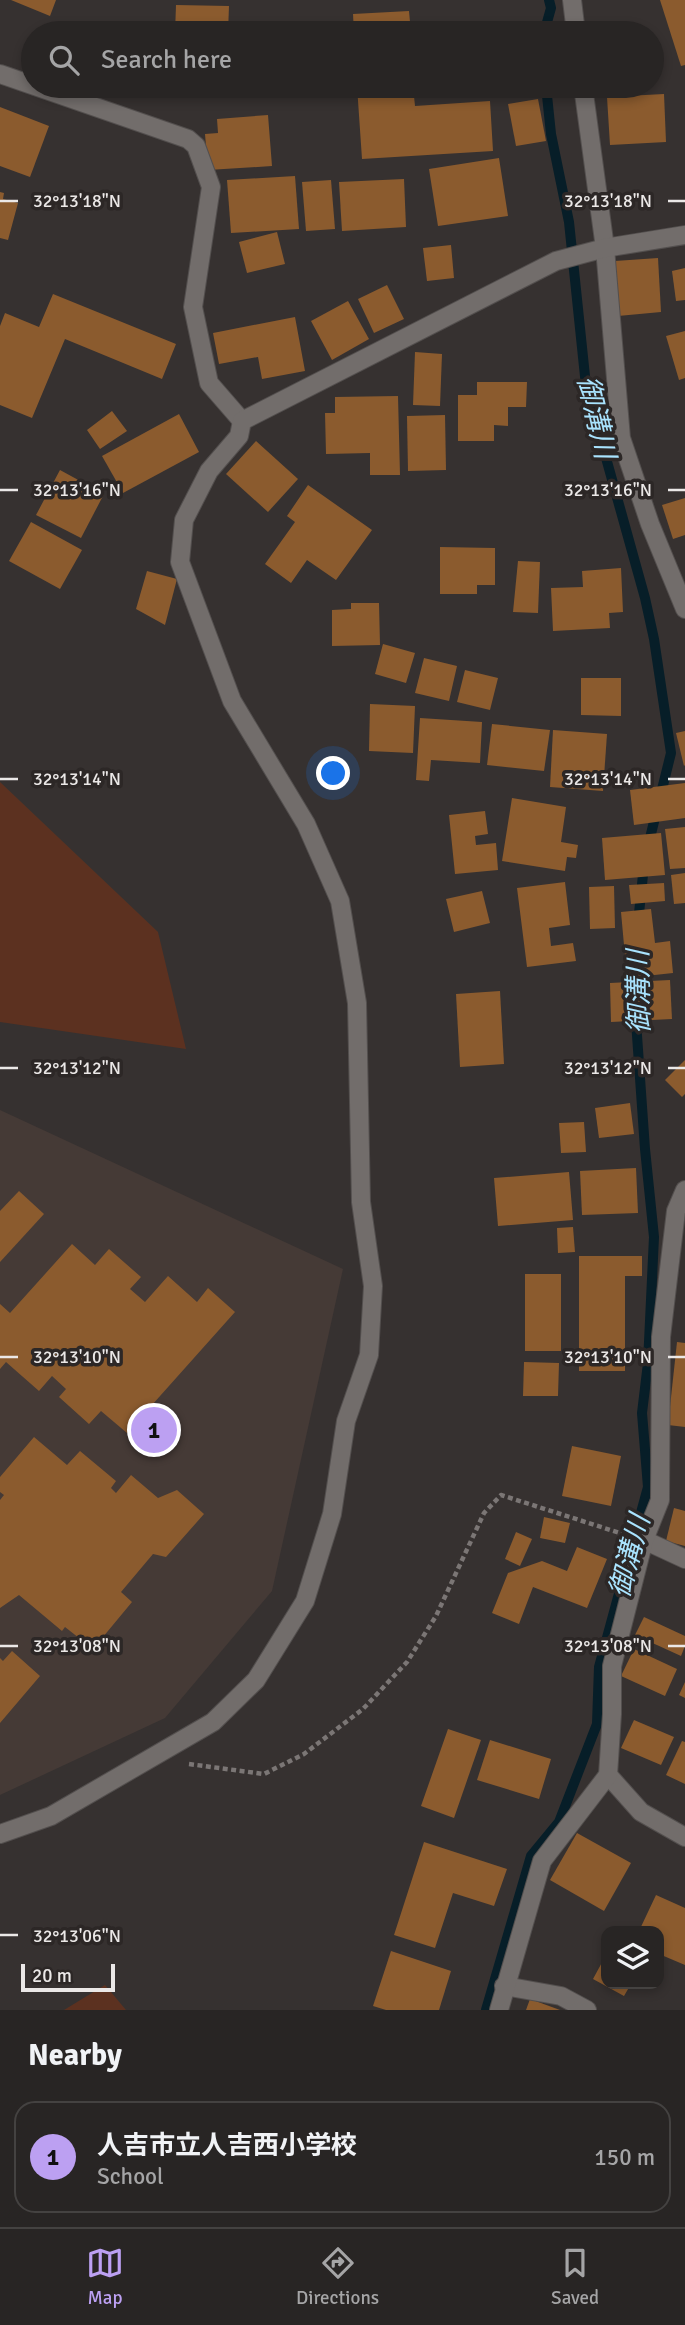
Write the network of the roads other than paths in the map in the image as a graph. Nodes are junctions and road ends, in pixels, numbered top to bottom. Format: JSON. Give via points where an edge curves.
{"nodes":[{"id":1,"x":572,"y":0,"type":"edge"},
{"id":2,"x":575,"y":21,"type":"edge"},
{"id":3,"x":0,"y":74,"type":"edge"},
{"id":4,"x":21,"y":81,"type":"edge"},
{"id":5,"x":69,"y":98,"type":"edge"},
{"id":6,"x":585,"y":98,"type":"edge"},
{"id":7,"x":685,"y":235,"type":"edge"},
{"id":8,"x":605,"y":248,"type":"junction"},
{"id":9,"x":242,"y":421,"type":"junction"},
{"id":10,"x":685,"y":609,"type":"edge"},
{"id":11,"x":685,"y":1190,"type":"edge"},
{"id":12,"x":644,"y":1540,"type":"junction"},
{"id":13,"x":685,"y":1559,"type":"edge"},
{"id":14,"x":607,"y":1775,"type":"junction"},
{"id":15,"x":0,"y":1834,"type":"edge"},
{"id":16,"x":685,"y":1837,"type":"edge"},
{"id":17,"x":504,"y":1986,"type":"junction"},
{"id":18,"x":499,"y":2010,"type":"edge"},
{"id":19,"x":587,"y":2010,"type":"edge"}],
"edges":[{"from":1,"to":2,"type":"street"},
{"from":3,"to":4,"type":"street"},
{"from":5,"to":9,"type":"street","via":[[188,139],[196,146],[211,187],[192,307],[209,383]]},
{"from":6,"to":8,"type":"street"},
{"from":7,"to":8,"type":"street"},
{"from":8,"to":9,"type":"street","via":[[556,261]]},
{"from":8,"to":10,"type":"street","via":[[621,438]]},
{"from":9,"to":15,"type":"street","via":[[239,436],[209,471],[184,520],[180,562],[232,701],[306,824],[340,901],[357,1003],[361,1202],[373,1286],[369,1355],[346,1422],[332,1514],[305,1601],[256,1680],[213,1722],[51,1816]]},
{"from":11,"to":12,"type":"street","via":[[676,1211],[661,1337],[660,1500]]},
{"from":12,"to":13,"type":"street"},
{"from":12,"to":14,"type":"street","via":[[612,1666]]},
{"from":14,"to":16,"type":"street","via":[[641,1812]]},
{"from":14,"to":17,"type":"street","via":[[542,1861]]},
{"from":17,"to":18,"type":"street"},
{"from":17,"to":19,"type":"street","via":[[561,1996]]}]}
